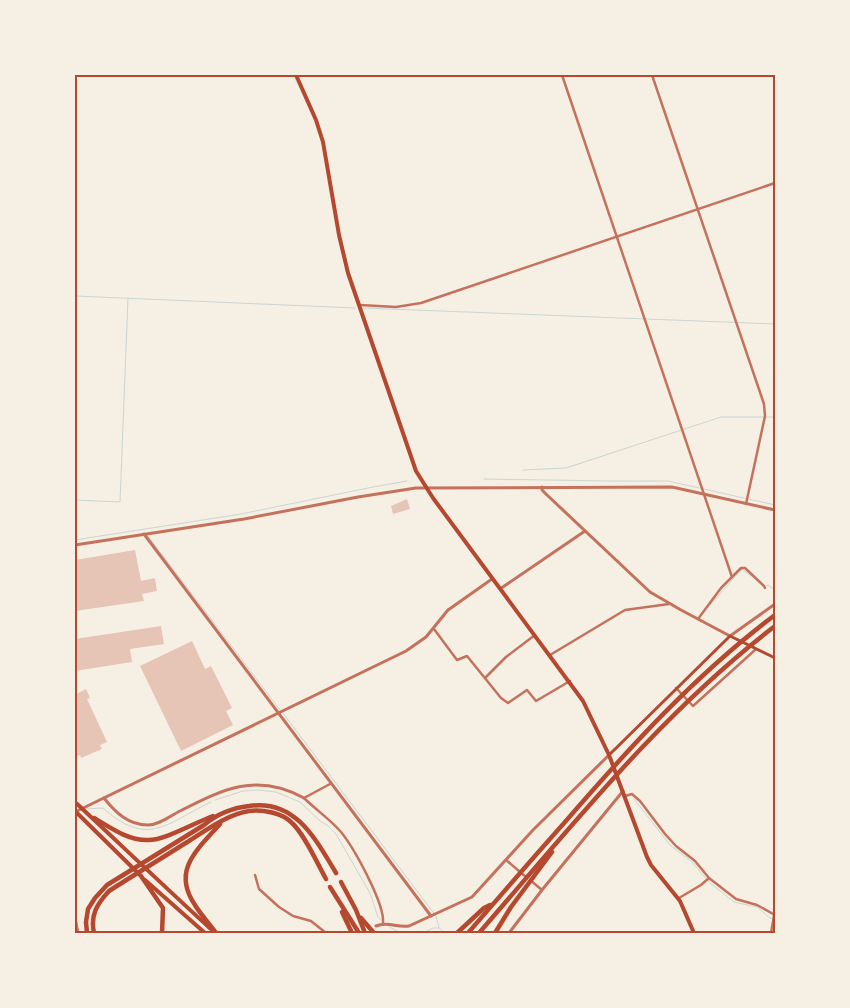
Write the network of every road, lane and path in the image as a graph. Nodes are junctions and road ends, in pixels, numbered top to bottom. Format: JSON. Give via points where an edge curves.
{"nodes":[{"id":1,"x":296,"y":75,"type":"edge"},
{"id":2,"x":562,"y":75,"type":"edge"},
{"id":3,"x":652,"y":75,"type":"edge"},
{"id":4,"x":775,"y":183,"type":"edge"},
{"id":5,"x":698,"y":209,"type":"junction"},
{"id":6,"x":617,"y":236,"type":"junction"},
{"id":7,"x":358,"y":305,"type":"junction"},
{"id":8,"x":542,"y":487,"type":"junction"},
{"id":9,"x":425,"y":488,"type":"junction"},
{"id":10,"x":704,"y":494,"type":"junction"},
{"id":11,"x":746,"y":504,"type":"junction"},
{"id":12,"x":775,"y":510,"type":"edge"},
{"id":13,"x":585,"y":531,"type":"junction"},
{"id":14,"x":144,"y":534,"type":"junction"},
{"id":15,"x":75,"y":545,"type":"edge"},
{"id":16,"x":732,"y":577,"type":"junction"},
{"id":17,"x":492,"y":579,"type":"junction"},
{"id":18,"x":765,"y":588,"type":"dead end"},
{"id":19,"x":500,"y":589,"type":"junction"},
{"id":20,"x":669,"y":604,"type":"junction"},
{"id":21,"x":775,"y":604,"type":"edge"},
{"id":22,"x":775,"y":615,"type":"edge"},
{"id":23,"x":698,"y":619,"type":"junction"},
{"id":24,"x":775,"y":626,"type":"edge"},
{"id":25,"x":434,"y":629,"type":"junction"},
{"id":26,"x":535,"y":635,"type":"junction"},
{"id":27,"x":730,"y":636,"type":"junction"},
{"id":28,"x":755,"y":650,"type":"junction"},
{"id":29,"x":550,"y":655,"type":"junction"},
{"id":30,"x":775,"y":658,"type":"edge"},
{"id":31,"x":484,"y":678,"type":"junction"},
{"id":32,"x":570,"y":681,"type":"junction"},
{"id":33,"x":676,"y":688,"type":"junction"},
{"id":34,"x":278,"y":712,"type":"junction"},
{"id":35,"x":609,"y":755,"type":"junction"},
{"id":36,"x":330,"y":784,"type":"junction"},
{"id":37,"x":624,"y":793,"type":"junction"},
{"id":38,"x":104,"y":798,"type":"junction"},
{"id":39,"x":304,"y":798,"type":"junction"},
{"id":40,"x":75,"y":802,"type":"edge"},
{"id":41,"x":82,"y":808,"type":"junction"},
{"id":42,"x":75,"y":811,"type":"edge"},
{"id":43,"x":217,"y":815,"type":"junction"},
{"id":44,"x":94,"y":818,"type":"junction"},
{"id":45,"x":222,"y":821,"type":"junction"},
{"id":46,"x":506,"y":860,"type":"junction"},
{"id":47,"x":521,"y":872,"type":"junction"},
{"id":48,"x":336,"y":873,"type":"dead end"},
{"id":49,"x":255,"y":875,"type":"dead end"},
{"id":50,"x":141,"y":876,"type":"junction"},
{"id":51,"x":708,"y":878,"type":"junction"},
{"id":52,"x":326,"y":879,"type":"dead end"},
{"id":53,"x":529,"y":879,"type":"junction"},
{"id":54,"x":341,"y":882,"type":"dead end"},
{"id":55,"x":330,"y":887,"type":"dead end"},
{"id":56,"x":542,"y":890,"type":"junction"},
{"id":57,"x":336,"y":898,"type":"junction"},
{"id":58,"x":679,"y":898,"type":"junction"},
{"id":59,"x":492,"y":905,"type":"junction"},
{"id":60,"x":356,"y":910,"type":"junction"},
{"id":61,"x":775,"y":910,"type":"edge"},
{"id":62,"x":774,"y":915,"type":"edge"},
{"id":63,"x":431,"y":916,"type":"junction"},
{"id":64,"x":75,"y":918,"type":"edge"},
{"id":65,"x":383,"y":923,"type":"junction"},
{"id":66,"x":376,"y":926,"type":"dead end"},
{"id":67,"x":78,"y":933,"type":"edge"},
{"id":68,"x":87,"y":933,"type":"edge"},
{"id":69,"x":94,"y":933,"type":"edge"},
{"id":70,"x":162,"y":933,"type":"edge"},
{"id":71,"x":205,"y":933,"type":"edge"},
{"id":72,"x":215,"y":933,"type":"edge"},
{"id":73,"x":326,"y":933,"type":"edge"},
{"id":74,"x":352,"y":933,"type":"edge"},
{"id":75,"x":359,"y":933,"type":"edge"},
{"id":76,"x":365,"y":933,"type":"edge"},
{"id":77,"x":374,"y":933,"type":"edge"},
{"id":78,"x":457,"y":933,"type":"edge"},
{"id":79,"x":468,"y":933,"type":"edge"},
{"id":80,"x":479,"y":933,"type":"edge"},
{"id":81,"x":495,"y":933,"type":"edge"},
{"id":82,"x":509,"y":933,"type":"edge"},
{"id":83,"x":694,"y":933,"type":"edge"},
{"id":84,"x":771,"y":933,"type":"edge"}],
"edges":[{"from":1,"to":7,"type":"main road","via":[[320,131],[342,252]]},
{"from":2,"to":6,"type":"street"},
{"from":3,"to":5,"type":"street"},
{"from":4,"to":5,"type":"street"},
{"from":5,"to":6,"type":"street"},
{"from":5,"to":11,"type":"street","via":[[764,404],[765,416]]},
{"from":6,"to":7,"type":"street","via":[[421,303],[396,307]]},
{"from":6,"to":10,"type":"street"},
{"from":7,"to":9,"type":"main road","via":[[416,471]]},
{"from":8,"to":9,"type":"street"},
{"from":8,"to":10,"type":"street","via":[[672,488]]},
{"from":8,"to":13,"type":"street"},
{"from":9,"to":14,"type":"street"},
{"from":9,"to":17,"type":"main road"},
{"from":10,"to":11,"type":"street"},
{"from":10,"to":16,"type":"street"},
{"from":11,"to":12,"type":"street"},
{"from":13,"to":19,"type":"street"},
{"from":13,"to":20,"type":"street","via":[[650,592]]},
{"from":14,"to":15,"type":"street"},
{"from":14,"to":34,"type":"street"},
{"from":16,"to":18,"type":"street","via":[[743,567]]},
{"from":16,"to":23,"type":"street"},
{"from":17,"to":19,"type":"main road"},
{"from":17,"to":25,"type":"street","via":[[448,610]]},
{"from":19,"to":26,"type":"main road"},
{"from":20,"to":23,"type":"street"},
{"from":20,"to":29,"type":"street","via":[[626,610]]},
{"from":21,"to":27,"type":"street"},
{"from":22,"to":47,"type":"highway","via":[[688,689],[606,774]]},
{"from":23,"to":27,"type":"street"},
{"from":24,"to":53,"type":"highway","via":[[693,696],[610,782]]},
{"from":25,"to":31,"type":"street","via":[[457,660],[467,656]]},
{"from":25,"to":34,"type":"street","via":[[406,651]]},
{"from":26,"to":29,"type":"main road"},
{"from":26,"to":31,"type":"street"},
{"from":27,"to":28,"type":"main road"},
{"from":27,"to":33,"type":"main road"},
{"from":28,"to":30,"type":"main road"},
{"from":28,"to":33,"type":"street","via":[[693,706]]},
{"from":29,"to":32,"type":"main road"},
{"from":31,"to":32,"type":"street","via":[[508,703],[527,690],[536,701]]},
{"from":32,"to":35,"type":"main road","via":[[589,711]]},
{"from":33,"to":35,"type":"main road"},
{"from":34,"to":36,"type":"street"},
{"from":34,"to":38,"type":"street"},
{"from":35,"to":37,"type":"main road"},
{"from":35,"to":46,"type":"street"},
{"from":36,"to":39,"type":"street"},
{"from":36,"to":63,"type":"street"},
{"from":37,"to":51,"type":"street","via":[[632,794],[640,801],[665,834],[695,861]]},
{"from":37,"to":56,"type":"street"},
{"from":37,"to":58,"type":"main road","via":[[651,865]]},
{"from":38,"to":39,"type":"street","via":[[119,815],[149,825],[223,791],[250,785],[277,787]]},
{"from":38,"to":41,"type":"street"},
{"from":39,"to":65,"type":"street","via":[[343,836],[375,890]]},
{"from":40,"to":41,"type":"main road"},
{"from":41,"to":42,"type":"street"},
{"from":41,"to":44,"type":"main road"},
{"from":42,"to":50,"type":"main road"},
{"from":43,"to":44,"type":"highway","via":[[149,841],[115,831]]},
{"from":43,"to":48,"type":"highway","via":[[239,807],[262,804],[282,809],[302,823]]},
{"from":43,"to":68,"type":"highway","via":[[107,884],[88,909]]},
{"from":44,"to":72,"type":"main road"},
{"from":45,"to":52,"type":"highway","via":[[260,810],[292,822]]},
{"from":45,"to":69,"type":"highway","via":[[109,891],[94,911]]},
{"from":45,"to":72,"type":"highway","via":[[194,855],[186,868],[185,878],[190,898]]},
{"from":46,"to":47,"type":"street"},
{"from":46,"to":63,"type":"street","via":[[472,897]]},
{"from":47,"to":53,"type":"street"},
{"from":47,"to":59,"type":"highway"},
{"from":49,"to":73,"type":"street","via":[[259,889],[279,907],[293,916],[311,921]]},
{"from":50,"to":70,"type":"highway","via":[[163,908]]},
{"from":50,"to":71,"type":"main road"},
{"from":51,"to":58,"type":"street"},
{"from":51,"to":62,"type":"street","via":[[736,899],[757,904]]},
{"from":53,"to":56,"type":"street"},
{"from":53,"to":80,"type":"highway"},
{"from":53,"to":81,"type":"highway"},
{"from":54,"to":60,"type":"highway"},
{"from":55,"to":57,"type":"highway"},
{"from":56,"to":82,"type":"street"},
{"from":57,"to":74,"type":"highway"},
{"from":57,"to":75,"type":"highway"},
{"from":58,"to":83,"type":"main road"},
{"from":59,"to":78,"type":"highway","via":[[484,908]]},
{"from":59,"to":79,"type":"highway"},
{"from":60,"to":76,"type":"highway"},
{"from":60,"to":77,"type":"highway"},
{"from":61,"to":62,"type":"street"},
{"from":62,"to":84,"type":"street"},
{"from":63,"to":65,"type":"street","via":[[405,927]]},
{"from":64,"to":67,"type":"street"},
{"from":65,"to":66,"type":"street"}]}
